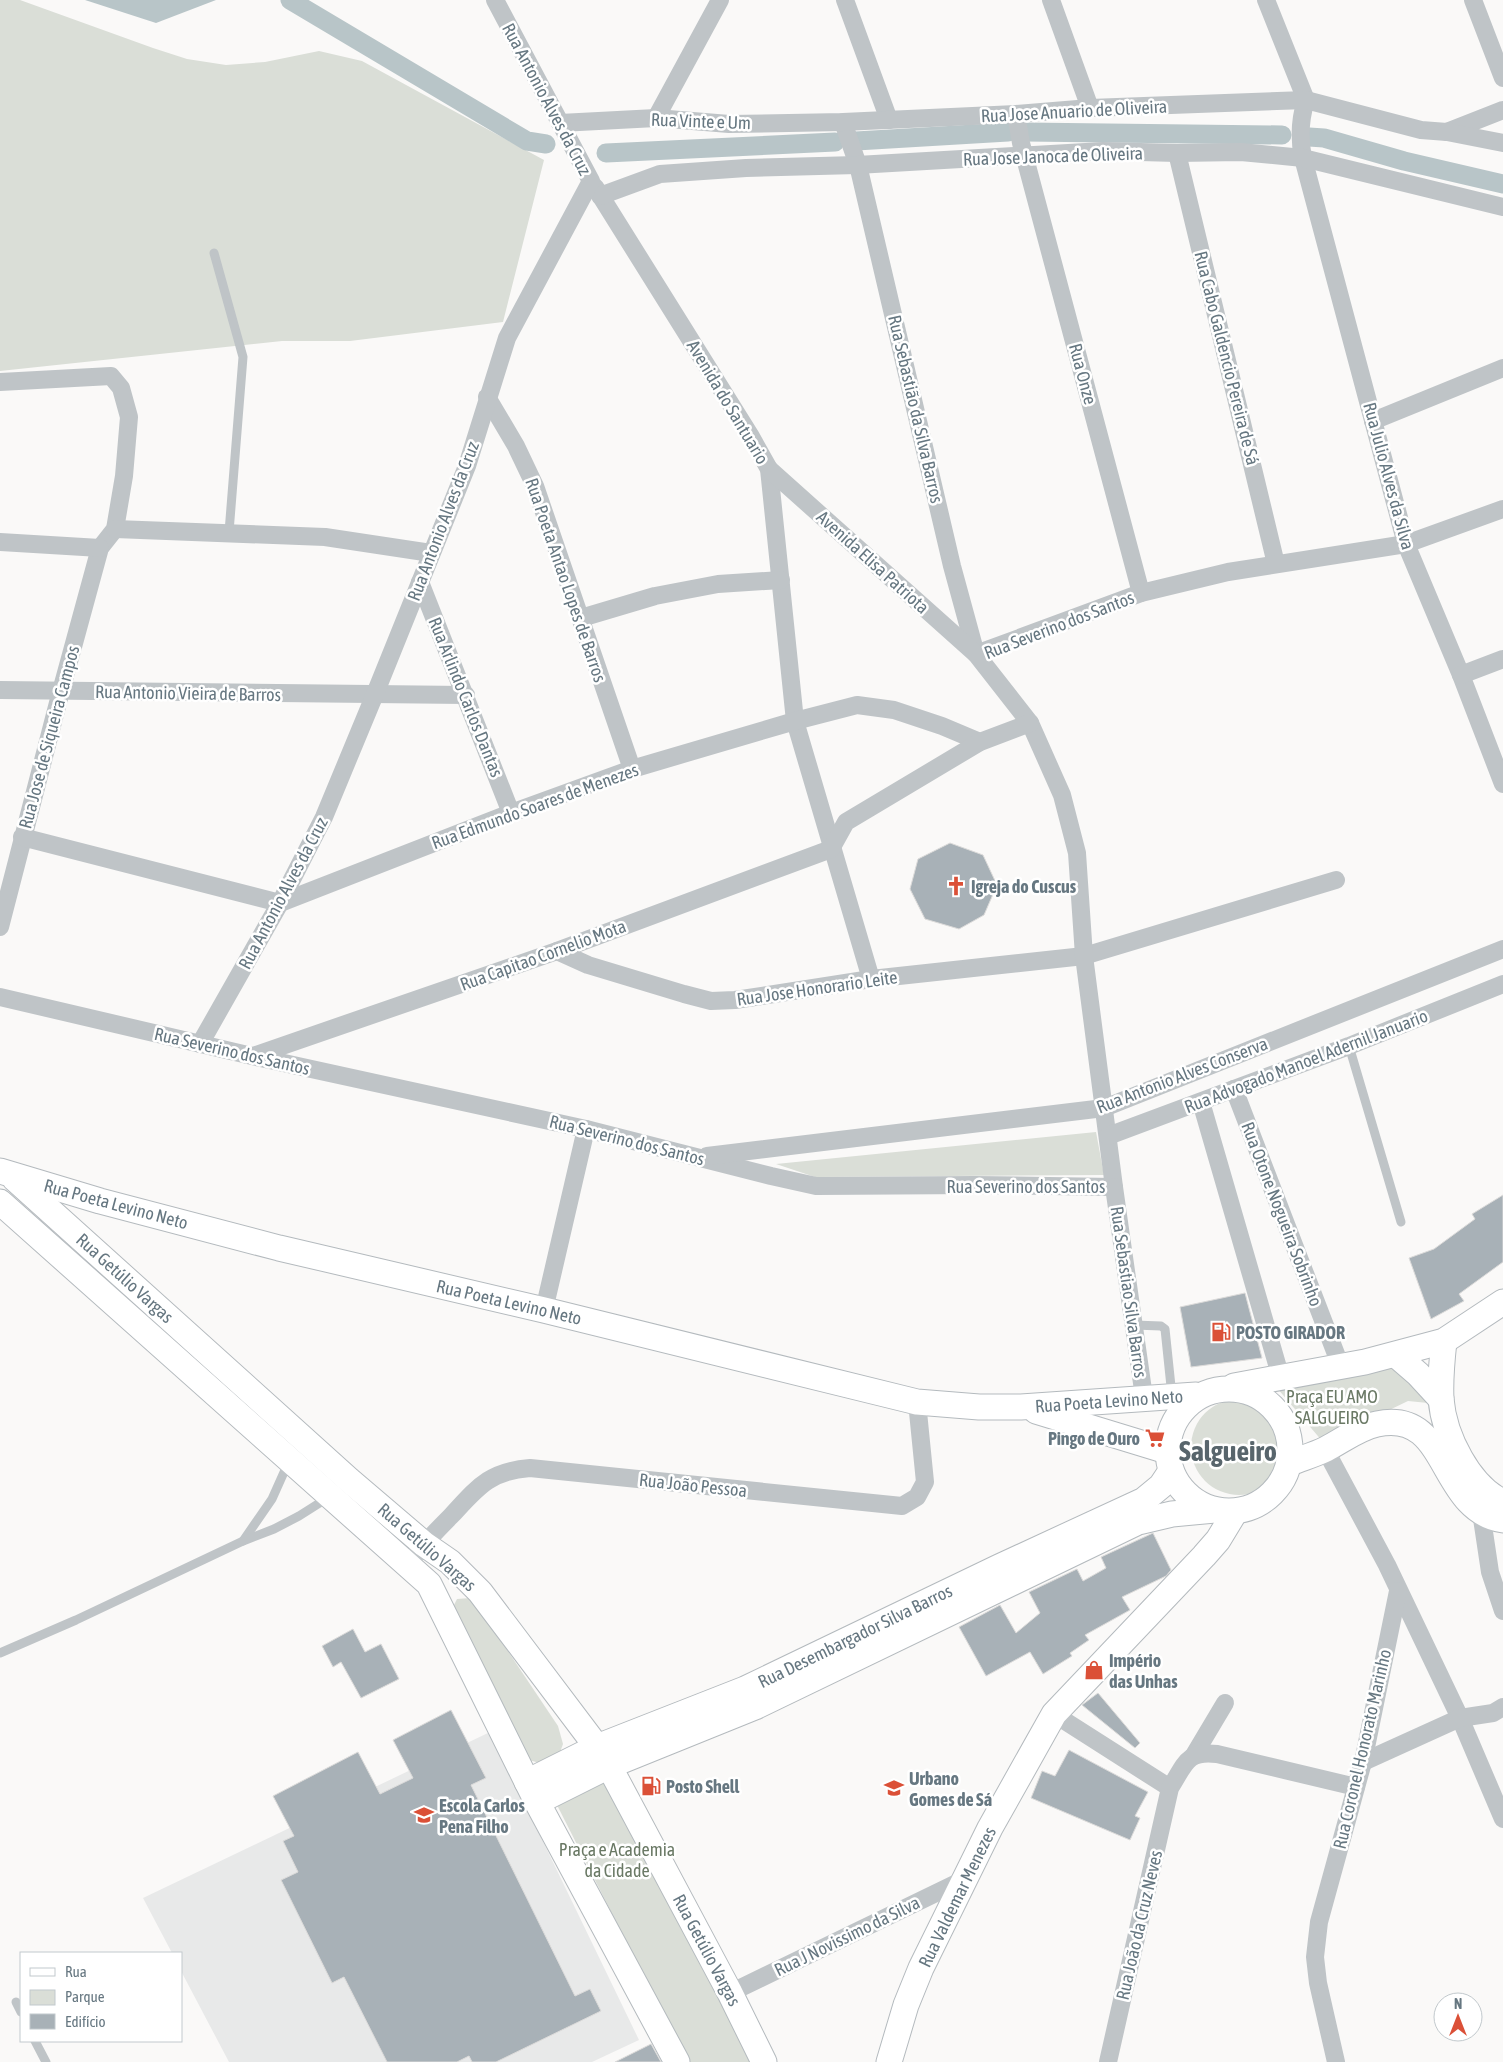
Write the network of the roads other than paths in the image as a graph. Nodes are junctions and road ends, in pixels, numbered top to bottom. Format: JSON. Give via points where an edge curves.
{"nodes":[{"id":1,"x":495,"y":0,"type":"edge"},
{"id":2,"x":720,"y":0,"type":"edge"},
{"id":3,"x":845,"y":0,"type":"edge"},
{"id":4,"x":1051,"y":0,"type":"edge"},
{"id":5,"x":1266,"y":0,"type":"edge"},
{"id":6,"x":1473,"y":0,"type":"edge"},
{"id":7,"x":1503,"y":78,"type":"edge"},
{"id":8,"x":1304,"y":107,"type":"junction"},
{"id":9,"x":1090,"y":108,"type":"junction"},
{"id":10,"x":1503,"y":110,"type":"edge"},
{"id":11,"x":656,"y":118,"type":"junction"},
{"id":12,"x":1016,"y":118,"type":"junction"},
{"id":13,"x":889,"y":120,"type":"junction"},
{"id":14,"x":561,"y":124,"type":"junction"},
{"id":15,"x":844,"y":125,"type":"junction"},
{"id":16,"x":1447,"y":132,"type":"junction"},
{"id":17,"x":1503,"y":144,"type":"edge"},
{"id":18,"x":1022,"y":149,"type":"junction"},
{"id":19,"x":1302,"y":151,"type":"junction"},
{"id":20,"x":1177,"y":153,"type":"junction"},
{"id":21,"x":857,"y":165,"type":"junction"},
{"id":22,"x":591,"y":180,"type":"junction"},
{"id":23,"x":600,"y":196,"type":"junction"},
{"id":24,"x":1503,"y":207,"type":"edge"},
{"id":25,"x":214,"y":253,"type":"dead end"},
{"id":26,"x":1503,"y":368,"type":"edge"},
{"id":27,"x":0,"y":382,"type":"edge"},
{"id":28,"x":487,"y":397,"type":"junction"},
{"id":29,"x":1373,"y":421,"type":"junction"},
{"id":30,"x":769,"y":469,"type":"junction"},
{"id":31,"x":1503,"y":509,"type":"edge"},
{"id":32,"x":115,"y":528,"type":"junction"},
{"id":33,"x":229,"y":532,"type":"junction"},
{"id":34,"x":0,"y":542,"type":"edge"},
{"id":35,"x":1406,"y":544,"type":"junction"},
{"id":36,"x":100,"y":548,"type":"junction"},
{"id":37,"x":432,"y":553,"type":"junction"},
{"id":38,"x":1276,"y":564,"type":"junction"},
{"id":39,"x":781,"y":580,"type":"junction"},
{"id":40,"x":420,"y":582,"type":"junction"},
{"id":41,"x":1141,"y":593,"type":"junction"},
{"id":42,"x":581,"y":618,"type":"junction"},
{"id":43,"x":976,"y":654,"type":"junction"},
{"id":44,"x":1503,"y":659,"type":"edge"},
{"id":45,"x":1461,"y":675,"type":"junction"},
{"id":46,"x":0,"y":690,"type":"edge"},
{"id":47,"x":60,"y":692,"type":"junction"},
{"id":48,"x":376,"y":694,"type":"junction"},
{"id":49,"x":466,"y":695,"type":"junction"},
{"id":50,"x":795,"y":721,"type":"junction"},
{"id":51,"x":1030,"y":723,"type":"junction"},
{"id":52,"x":980,"y":742,"type":"junction"},
{"id":53,"x":632,"y":769,"type":"junction"},
{"id":54,"x":1503,"y":784,"type":"edge"},
{"id":55,"x":511,"y":813,"type":"junction"},
{"id":56,"x":22,"y":837,"type":"junction"},
{"id":57,"x":831,"y":849,"type":"junction"},
{"id":58,"x":1336,"y":880,"type":"dead end"},
{"id":59,"x":280,"y":903,"type":"junction"},
{"id":60,"x":0,"y":927,"type":"edge"},
{"id":61,"x":1503,"y":949,"type":"edge"},
{"id":62,"x":557,"y":951,"type":"junction"},
{"id":63,"x":1084,"y":956,"type":"junction"},
{"id":64,"x":871,"y":979,"type":"junction"},
{"id":65,"x":1503,"y":984,"type":"edge"},
{"id":66,"x":0,"y":997,"type":"edge"},
{"id":67,"x":200,"y":1044,"type":"junction"},
{"id":68,"x":1349,"y":1046,"type":"junction"},
{"id":69,"x":252,"y":1056,"type":"junction"},
{"id":70,"x":1234,"y":1089,"type":"junction"},
{"id":71,"x":1201,"y":1102,"type":"junction"},
{"id":72,"x":1104,"y":1108,"type":"junction"},
{"id":73,"x":586,"y":1129,"type":"junction"},
{"id":74,"x":1108,"y":1136,"type":"junction"},
{"id":75,"x":696,"y":1157,"type":"junction"},
{"id":76,"x":4,"y":1172,"type":"edge"},
{"id":77,"x":1114,"y":1187,"type":"junction"},
{"id":78,"x":0,"y":1202,"type":"edge"},
{"id":79,"x":1401,"y":1222,"type":"dead end"},
{"id":80,"x":1503,"y":1302,"type":"edge"},
{"id":81,"x":544,"y":1310,"type":"junction"},
{"id":82,"x":1134,"y":1325,"type":"junction"},
{"id":83,"x":1444,"y":1341,"type":"junction"},
{"id":84,"x":1396,"y":1355,"type":"junction"},
{"id":85,"x":1341,"y":1367,"type":"junction"},
{"id":86,"x":1281,"y":1378,"type":"junction"},
{"id":87,"x":1195,"y":1394,"type":"junction"},
{"id":88,"x":1144,"y":1397,"type":"junction"},
{"id":89,"x":1441,"y":1399,"type":"junction"},
{"id":90,"x":917,"y":1402,"type":"junction"},
{"id":91,"x":1022,"y":1407,"type":"junction"},
{"id":92,"x":307,"y":1441,"type":"junction"},
{"id":93,"x":1325,"y":1449,"type":"junction"},
{"id":94,"x":290,"y":1459,"type":"junction"},
{"id":95,"x":1169,"y":1461,"type":"junction"},
{"id":96,"x":1290,"y":1463,"type":"junction"},
{"id":97,"x":340,"y":1488,"type":"junction"},
{"id":98,"x":1503,"y":1502,"type":"edge"},
{"id":99,"x":1225,"y":1511,"type":"junction"},
{"id":100,"x":1492,"y":1516,"type":"edge"},
{"id":101,"x":243,"y":1541,"type":"junction"},
{"id":102,"x":424,"y":1544,"type":"junction"},
{"id":103,"x":408,"y":1564,"type":"junction"},
{"id":104,"x":1004,"y":1576,"type":"junction"},
{"id":105,"x":1398,"y":1591,"type":"junction"},
{"id":106,"x":1503,"y":1611,"type":"edge"},
{"id":107,"x":0,"y":1653,"type":"edge"},
{"id":108,"x":1225,"y":1703,"type":"dead end"},
{"id":109,"x":1503,"y":1707,"type":"edge"},
{"id":110,"x":1054,"y":1714,"type":"junction"},
{"id":111,"x":1460,"y":1718,"type":"junction"},
{"id":112,"x":1198,"y":1753,"type":"junction"},
{"id":113,"x":603,"y":1756,"type":"junction"},
{"id":114,"x":1363,"y":1762,"type":"junction"},
{"id":115,"x":1356,"y":1787,"type":"junction"},
{"id":116,"x":1170,"y":1788,"type":"junction"},
{"id":117,"x":532,"y":1792,"type":"junction"},
{"id":118,"x":1503,"y":1819,"type":"edge"},
{"id":119,"x":965,"y":1879,"type":"junction"},
{"id":120,"x":730,"y":1993,"type":"junction"},
{"id":121,"x":16,"y":2002,"type":"dead end"},
{"id":122,"x":20,"y":2010,"type":"edge"},
{"id":123,"x":36,"y":2042,"type":"edge"},
{"id":124,"x":46,"y":2062,"type":"edge"},
{"id":125,"x":677,"y":2062,"type":"edge"},
{"id":126,"x":764,"y":2062,"type":"edge"},
{"id":127,"x":889,"y":2062,"type":"edge"},
{"id":128,"x":1108,"y":2062,"type":"edge"},
{"id":129,"x":1336,"y":2062,"type":"edge"}],
"edges":[{"from":1,"to":14,"type":"street","name":"Rua Antonio Alves da Cruz"},
{"from":2,"to":11,"type":"street"},
{"from":3,"to":13,"type":"street"},
{"from":4,"to":9,"type":"street"},
{"from":5,"to":8,"type":"street"},
{"from":6,"to":7,"type":"street"},
{"from":8,"to":9,"type":"street","name":"Rua Jose Anuario de Oliveira"},
{"from":8,"to":16,"type":"street","name":"Rua Jose Anuario de Oliveira","via":[[1421,130]]},
{"from":8,"to":19,"type":"street","name":"Rua Julio Alves da Silva"},
{"from":9,"to":12,"type":"street","name":"Rua Jose Anuario de Oliveira"},
{"from":10,"to":16,"type":"street"},
{"from":11,"to":14,"type":"street","name":"Rua Vinte e Um"},
{"from":11,"to":15,"type":"street","name":"Rua Vinte e Um","via":[[729,124]]},
{"from":12,"to":13,"type":"street","name":"Rua Jose Anuario de Oliveira"},
{"from":12,"to":18,"type":"street","name":"Rua Onze"},
{"from":13,"to":15,"type":"street","name":"Rua Jose Anuario de Oliveira"},
{"from":14,"to":22,"type":"street","name":"Rua Antonio Alves da Cruz"},
{"from":15,"to":21,"type":"street","name":"Rua Sebastião da Silva Barros"},
{"from":16,"to":17,"type":"street","name":"Rua Jose Anuario de Oliveira"},
{"from":18,"to":20,"type":"street","name":"Rua Jose Janoca de Oliveira"},
{"from":18,"to":21,"type":"street","name":"Rua Jose Janoca de Oliveira"},
{"from":18,"to":41,"type":"street","name":"Rua Onze"},
{"from":19,"to":20,"type":"street","name":"Rua Jose Janoca de Oliveira"},
{"from":19,"to":24,"type":"street","name":"Rua Jose Janoca de Oliveira"},
{"from":19,"to":29,"type":"street","name":"Rua Julio Alves da Silva"},
{"from":20,"to":38,"type":"street","name":"Rua Cabo Galdencio Pereira de Sá"},
{"from":21,"to":23,"type":"street","name":"Rua Jose Janoca de Oliveira","via":[[660,174]]},
{"from":21,"to":43,"type":"street","name":"Rua Sebastião da Silva Barros","via":[[952,566]]},
{"from":22,"to":23,"type":"street"},
{"from":22,"to":28,"type":"street","name":"Rua Antonio Alves da Cruz","via":[[508,338]]},
{"from":23,"to":30,"type":"street","name":"Avenida do Santuario"},
{"from":25,"to":33,"type":"lane","via":[[243,357]]},
{"from":26,"to":29,"type":"street"},
{"from":27,"to":32,"type":"street","via":[[111,376],[121,388],[129,417]]},
{"from":28,"to":37,"type":"street","name":"Rua Antonio Alves da Cruz","via":[[467,466]]},
{"from":28,"to":42,"type":"street","name":"Rua Poeta Antao Lopes de Barros","via":[[535,486]]},
{"from":29,"to":35,"type":"street","name":"Rua Julio Alves da Silva"},
{"from":30,"to":39,"type":"street","name":"Avenida do Santuario"},
{"from":30,"to":43,"type":"street","name":"Avenida Elisa Patriota"},
{"from":31,"to":35,"type":"street","name":"Rua Severino dos Santos"},
{"from":32,"to":33,"type":"street"},
{"from":32,"to":36,"type":"street"},
{"from":33,"to":37,"type":"street","via":[[325,537]]},
{"from":34,"to":36,"type":"street"},
{"from":35,"to":38,"type":"street","name":"Rua Severino dos Santos"},
{"from":35,"to":45,"type":"street","name":"Rua Julio Alves da Silva"},
{"from":36,"to":47,"type":"street","name":"Rua Jose de Siqueira Campos"},
{"from":37,"to":40,"type":"street","name":"Rua Antonio Alves da Cruz"},
{"from":38,"to":41,"type":"street","name":"Rua Severino dos Santos"},
{"from":39,"to":42,"type":"street","via":[[718,584],[655,596]]},
{"from":39,"to":50,"type":"street","name":"Avenida do Santuario"},
{"from":40,"to":48,"type":"street","name":"Rua Antonio Alves da Cruz"},
{"from":40,"to":49,"type":"street","name":"Rua Arlindo Carlos Dantas"},
{"from":41,"to":43,"type":"street","name":"Rua Severino dos Santos"},
{"from":42,"to":53,"type":"street","name":"Rua Poeta Antao Lopes de Barros"},
{"from":43,"to":51,"type":"street","name":"Rua Severino dos Santos"},
{"from":44,"to":45,"type":"street"},
{"from":45,"to":54,"type":"street","name":"Rua Julio Alves da Silva"},
{"from":46,"to":47,"type":"street","name":"Rua Antonio Vieira de Barros"},
{"from":47,"to":48,"type":"street","name":"Rua Antonio Vieira de Barros"},
{"from":47,"to":56,"type":"street","name":"Rua Jose de Siqueira Campos"},
{"from":48,"to":49,"type":"street","name":"Rua Antonio Vieira de Barros"},
{"from":48,"to":59,"type":"street","name":"Rua Antonio Alves da Cruz","via":[[324,817]]},
{"from":49,"to":55,"type":"street","name":"Rua Arlindo Carlos Dantas"},
{"from":50,"to":52,"type":"street","name":"Rua Edmundo Soares de Menezes","via":[[857,705],[894,710]]},
{"from":50,"to":53,"type":"street","name":"Rua Edmundo Soares de Menezes"},
{"from":50,"to":57,"type":"street","name":"Avenida do Santuario"},
{"from":51,"to":52,"type":"street"},
{"from":51,"to":63,"type":"street","name":"Rua Severino dos Santos","via":[[1062,795],[1078,853]]},
{"from":52,"to":57,"type":"street","via":[[846,822]]},
{"from":53,"to":55,"type":"street","name":"Rua Edmundo Soares de Menezes"},
{"from":55,"to":59,"type":"street","name":"Rua Edmundo Soares de Menezes"},
{"from":56,"to":59,"type":"street"},
{"from":56,"to":60,"type":"street","name":"Rua Jose de Siqueira Campos"},
{"from":57,"to":62,"type":"street","name":"Rua Capitao Cornelio Mota"},
{"from":57,"to":64,"type":"street","name":"Avenida do Santuario"},
{"from":58,"to":63,"type":"street","name":"Rua Jose Honorario Leite"},
{"from":59,"to":67,"type":"street","name":"Rua Antonio Alves da Cruz"},
{"from":61,"to":72,"type":"street","name":"Rua Antonio Alves Conserva"},
{"from":62,"to":64,"type":"street","name":"Rua Jose Honorario Leite","via":[[588,965],[711,1001]]},
{"from":62,"to":69,"type":"street","name":"Rua Capitao Cornelio Mota"},
{"from":63,"to":64,"type":"street","name":"Rua Jose Honorario Leite"},
{"from":63,"to":72,"type":"street","name":"Rua Severino dos Santos"},
{"from":65,"to":68,"type":"street","name":"Rua Advogado Manoel Adernil Januario"},
{"from":66,"to":67,"type":"street","name":"Rua Severino dos Santos"},
{"from":67,"to":69,"type":"street","name":"Rua Severino dos Santos"},
{"from":68,"to":70,"type":"street","name":"Rua Advogado Manoel Adernil Januario"},
{"from":68,"to":79,"type":"lane"},
{"from":69,"to":73,"type":"street","name":"Rua Severino dos Santos"},
{"from":70,"to":71,"type":"street","name":"Rua Advogado Manoel Adernil Januario"},
{"from":70,"to":85,"type":"street","name":"Rua Otone Nogueira Sobrinho"},
{"from":71,"to":74,"type":"street","name":"Rua Advogado Manoel Adernil Januario"},
{"from":71,"to":86,"type":"street"},
{"from":72,"to":74,"type":"street","name":"Rua Severino dos Santos"},
{"from":72,"to":75,"type":"street","name":"Rua Antonio Alves Conserva"},
{"from":73,"to":75,"type":"street","name":"Rua Severino dos Santos"},
{"from":73,"to":81,"type":"street"},
{"from":74,"to":77,"type":"street","name":"Rua Severino dos Santos"},
{"from":75,"to":77,"type":"street","name":"Rua Severino dos Santos","via":[[816,1186]]},
{"from":76,"to":81,"type":"main road","name":"Rua Poeta Levino Neto","via":[[269,1245]]},
{"from":76,"to":92,"type":"main road","name":"Rua Getúlio Vargas"},
{"from":77,"to":82,"type":"street","name":"Rua Sebastiao Silva Barros"},
{"from":78,"to":94,"type":"main road","name":"Rua Getúlio Vargas"},
{"from":80,"to":83,"type":"main road"},
{"from":81,"to":90,"type":"main road","name":"Rua Poeta Levino Neto"},
{"from":82,"to":87,"type":"lane","via":[[1165,1329]]},
{"from":82,"to":88,"type":"street","name":"Rua Sebastiao Silva Barros"},
{"from":83,"to":84,"type":"main road"},
{"from":83,"to":89,"type":"main road"},
{"from":84,"to":85,"type":"main road"},
{"from":84,"to":89,"type":"main road"},
{"from":85,"to":86,"type":"main road"},
{"from":86,"to":87,"type":"main road"},
{"from":87,"to":88,"type":"main road","name":"Rua Poeta Levino Neto"},
{"from":87,"to":95,"type":"main road","via":[[1180,1411],[1170,1430]]},
{"from":87,"to":96,"type":"main road","via":[[1237,1389],[1256,1395],[1273,1406],[1285,1423],[1291,1442]]},
{"from":88,"to":91,"type":"main road","name":"Rua Poeta Levino Neto"},
{"from":89,"to":98,"type":"main road","via":[[1453,1442],[1468,1471],[1479,1486]]},
{"from":90,"to":91,"type":"main road","name":"Rua Poeta Levino Neto","via":[[979,1408]]},
{"from":90,"to":102,"type":"street","name":"Rua João Pessoa","via":[[925,1482],[917,1497],[902,1506],[530,1468],[512,1469],[480,1485]]},
{"from":91,"to":95,"type":"main road","name":"Rua Poeta Levino Neto"},
{"from":92,"to":94,"type":"main road"},
{"from":92,"to":97,"type":"main road","name":"Rua Getúlio Vargas"},
{"from":93,"to":96,"type":"main road"},
{"from":93,"to":100,"type":"main road","via":[[1374,1424],[1409,1424],[1419,1429],[1433,1446],[1461,1492]]},
{"from":93,"to":105,"type":"street"},
{"from":94,"to":97,"type":"main road","name":"Rua Getúlio Vargas"},
{"from":94,"to":101,"type":"lane","via":[[272,1499]]},
{"from":95,"to":99,"type":"main road","via":[[1181,1489],[1196,1502]]},
{"from":95,"to":104,"type":"main road","name":"Rua Desembargador Silva Barros","via":[[1161,1486],[1144,1500]]},
{"from":96,"to":99,"type":"main road","via":[[1282,1482],[1269,1497],[1253,1507]]},
{"from":97,"to":101,"type":"lane","via":[[300,1516]]},
{"from":97,"to":102,"type":"main road","name":"Rua Getúlio Vargas"},
{"from":97,"to":103,"type":"main road","name":"Rua Getúlio Vargas"},
{"from":99,"to":104,"type":"main road","name":"Rua Desembargador Silva Barros","via":[[1172,1514],[1138,1522]]},
{"from":99,"to":110,"type":"main road","name":"Rua Valdemar Menezes","via":[[1218,1540]]},
{"from":100,"to":106,"type":"street","via":[[1490,1572]]},
{"from":101,"to":107,"type":"lane"},
{"from":102,"to":103,"type":"street","name":"Rua João Pessoa"},
{"from":102,"to":113,"type":"main road","name":"Rua Getúlio Vargas","via":[[450,1562],[480,1592]]},
{"from":103,"to":117,"type":"main road","name":"Rua Getúlio Vargas","via":[[428,1584],[439,1602]]},
{"from":104,"to":113,"type":"main road","name":"Rua Desembargador Silva Barros","via":[[750,1698]]},
{"from":105,"to":111,"type":"street"},
{"from":105,"to":114,"type":"street","name":"Rua Coronel Honorato Marinho"},
{"from":108,"to":112,"type":"street"},
{"from":109,"to":111,"type":"street","via":[[1493,1713]]},
{"from":110,"to":116,"type":"street"},
{"from":110,"to":119,"type":"main road","name":"Rua Valdemar Menezes","via":[[1026,1760]]},
{"from":111,"to":114,"type":"street"},
{"from":111,"to":118,"type":"street"},
{"from":112,"to":115,"type":"street","via":[[1218,1754]]},
{"from":112,"to":116,"type":"street","name":"Rua João da Cruz Neves","via":[[1186,1762]]},
{"from":113,"to":117,"type":"main road","name":"Rua Desembargador Silva Barros"},
{"from":113,"to":120,"type":"main road","name":"Rua Getúlio Vargas"},
{"from":114,"to":115,"type":"street","name":"Rua Coronel Honorato Marinho"},
{"from":115,"to":129,"type":"street","name":"Rua Coronel Honorato Marinho","via":[[1318,1922],[1316,1940],[1318,1983]]},
{"from":116,"to":128,"type":"street","name":"Rua João da Cruz Neves"},
{"from":117,"to":125,"type":"main road","name":"Rua Getúlio Vargas"},
{"from":119,"to":120,"type":"street","name":"Rua J Novissimo da Silva"},
{"from":119,"to":127,"type":"main road","name":"Rua Valdemar Menezes","via":[[921,1968]]},
{"from":120,"to":126,"type":"main road","name":"Rua Getúlio Vargas"},
{"from":121,"to":122,"type":"lane"},
{"from":123,"to":124,"type":"lane"}]}
